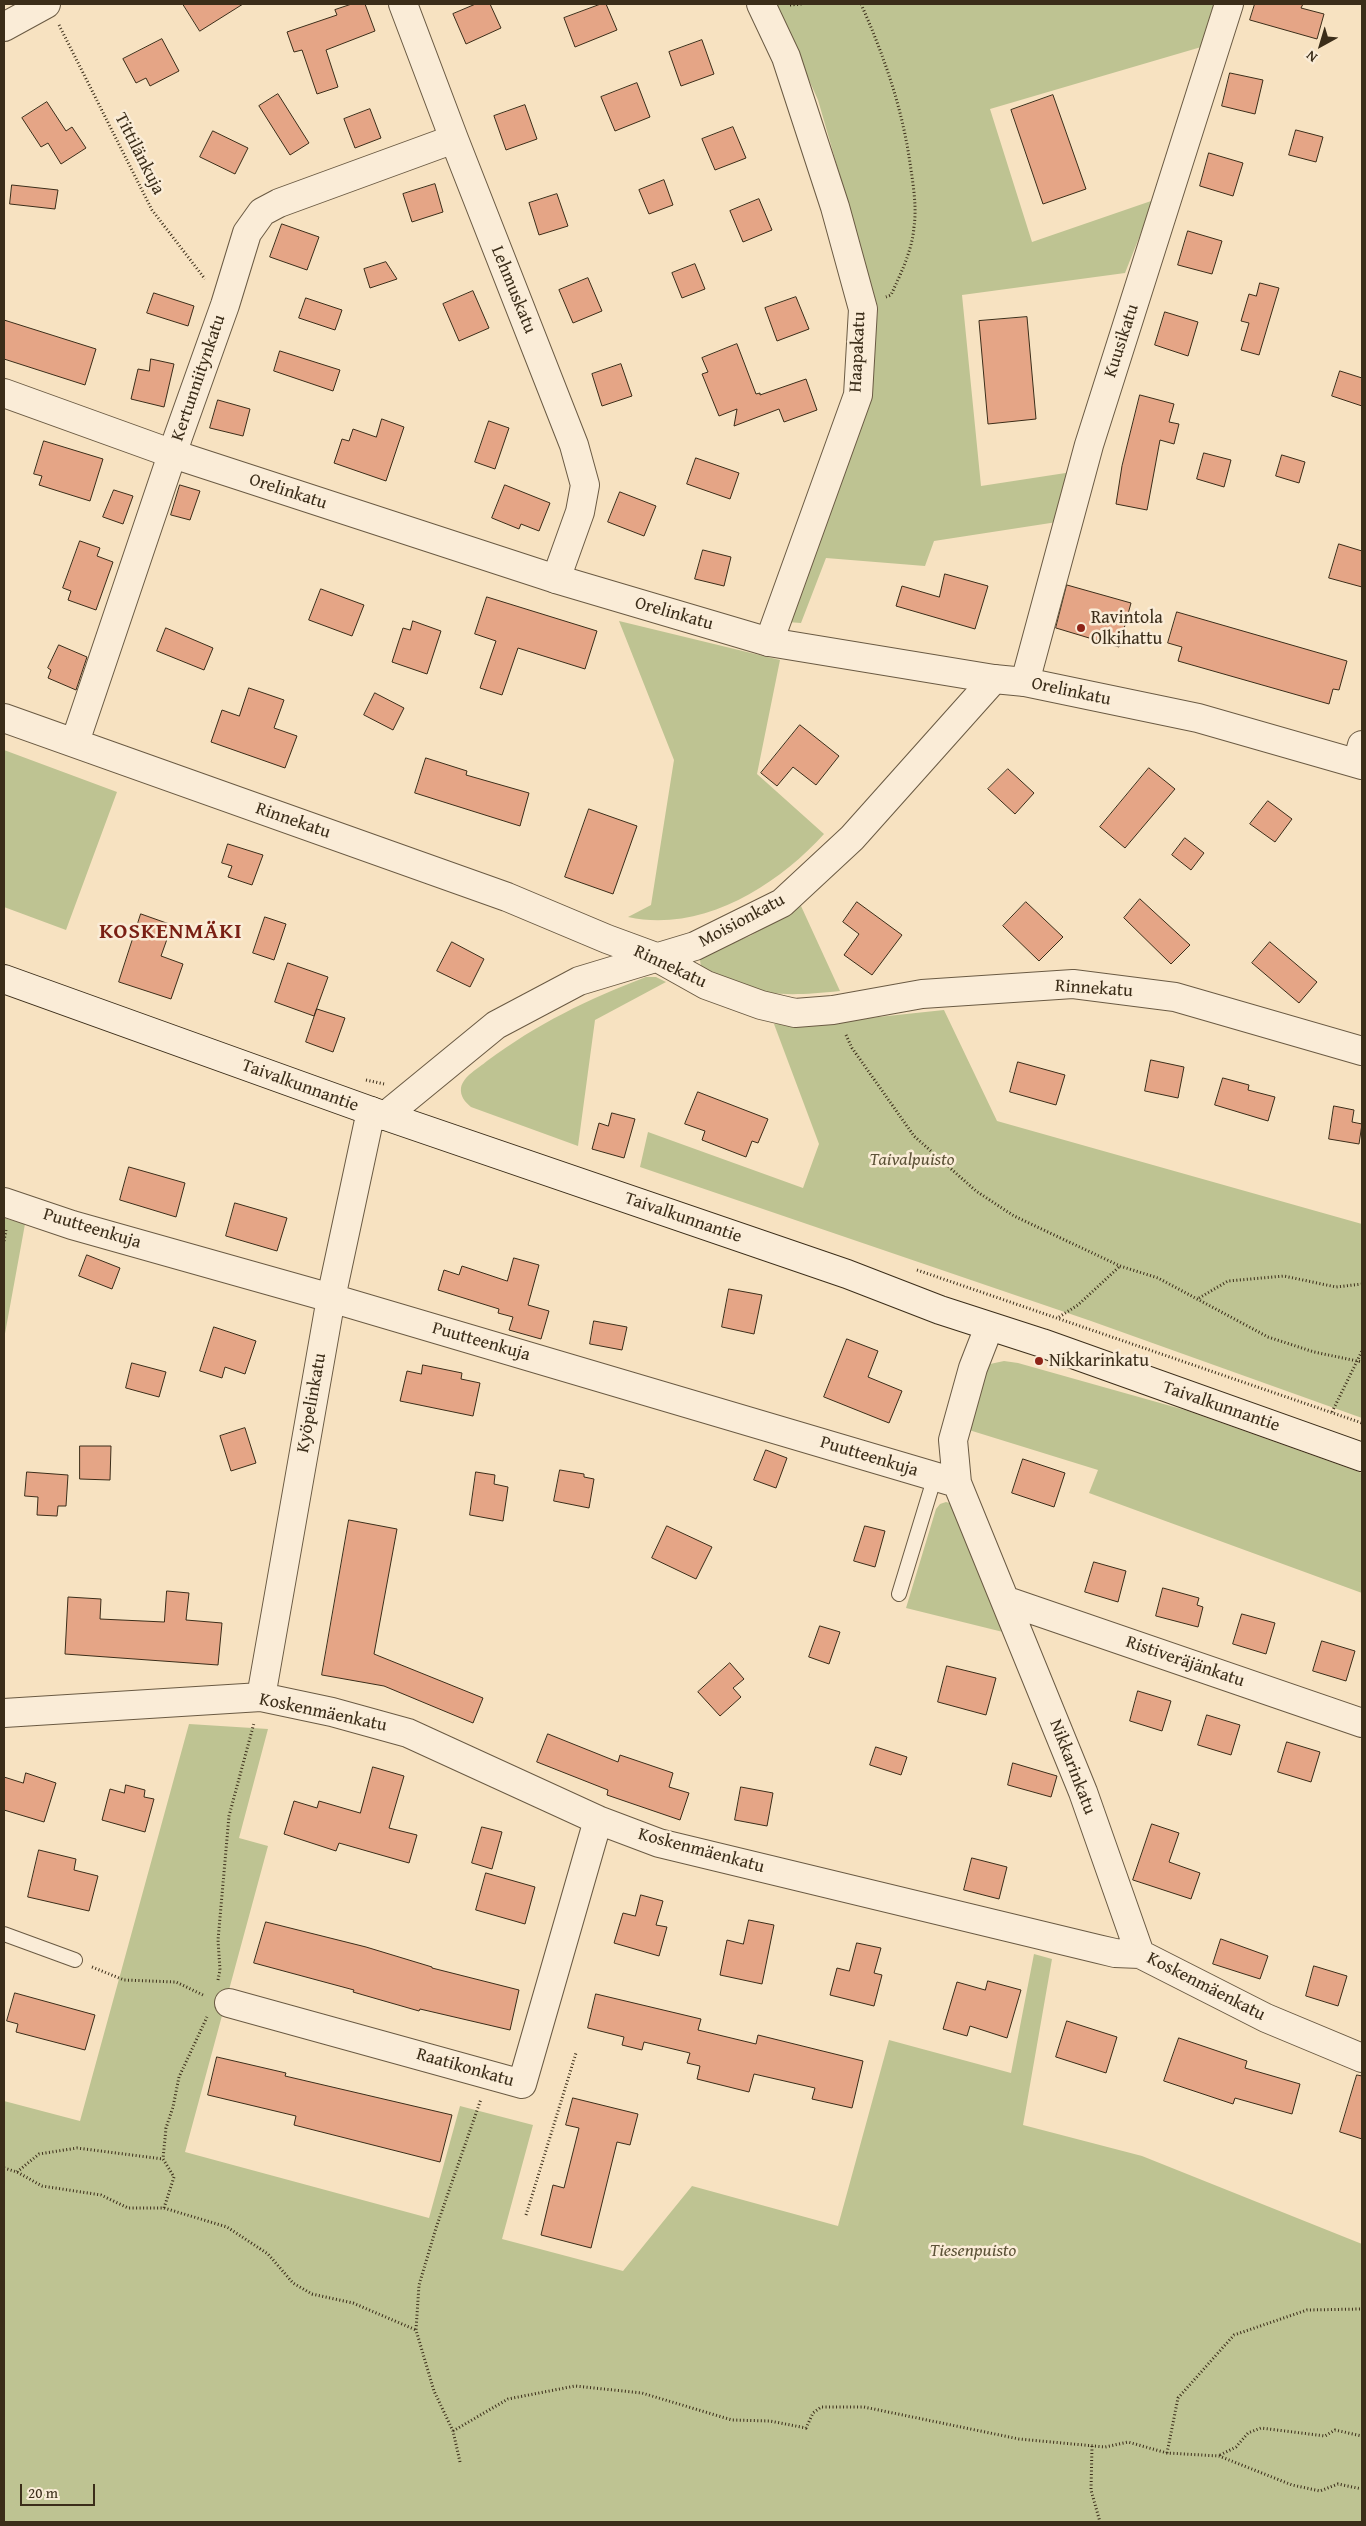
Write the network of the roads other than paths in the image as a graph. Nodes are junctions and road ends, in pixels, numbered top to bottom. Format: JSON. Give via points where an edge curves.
{"nodes":[{"id":1,"x":403,"y":4,"type":"edge"},
{"id":2,"x":761,"y":4,"type":"edge"},
{"id":3,"x":1229,"y":4,"type":"edge"},
{"id":4,"x":52,"y":12,"type":"edge"},
{"id":5,"x":4,"y":28,"type":"edge"},
{"id":6,"x":454,"y":139,"type":"junction"},
{"id":7,"x":4,"y":393,"type":"edge"},
{"id":8,"x":173,"y":454,"type":"junction"},
{"id":9,"x":556,"y":579,"type":"junction"},
{"id":10,"x":769,"y":642,"type":"junction"},
{"id":11,"x":994,"y":679,"type":"junction"},
{"id":12,"x":1025,"y":682,"type":"junction"},
{"id":13,"x":4,"y":718,"type":"edge"},
{"id":14,"x":75,"y":742,"type":"junction"},
{"id":15,"x":1360,"y":757,"type":"edge"},
{"id":16,"x":656,"y":957,"type":"junction"},
{"id":17,"x":4,"y":978,"type":"edge"},
{"id":18,"x":1362,"y":1051,"type":"edge"},
{"id":19,"x":378,"y":1114,"type":"junction"},
{"id":20,"x":4,"y":1202,"type":"edge"},
{"id":21,"x":330,"y":1298,"type":"junction"},
{"id":22,"x":989,"y":1327,"type":"junction"},
{"id":23,"x":1362,"y":1457,"type":"edge"},
{"id":24,"x":946,"y":1480,"type":"junction"},
{"id":25,"x":899,"y":1594,"type":"dead end"},
{"id":26,"x":1007,"y":1601,"type":"junction"},
{"id":27,"x":261,"y":1697,"type":"junction"},
{"id":28,"x":4,"y":1713,"type":"edge"},
{"id":29,"x":1362,"y":1723,"type":"edge"},
{"id":30,"x":598,"y":1820,"type":"junction"},
{"id":31,"x":4,"y":1934,"type":"edge"},
{"id":32,"x":1140,"y":1954,"type":"junction"},
{"id":33,"x":76,"y":1960,"type":"road end"},
{"id":34,"x":221,"y":2001,"type":"road end"},
{"id":35,"x":1362,"y":2058,"type":"edge"}],
"edges":[{"from":1,"to":6,"type":"street","name":"Lehmuskatu"},
{"from":2,"to":10,"type":"street","name":"Haapakatu","via":[[786,57],[863,309],[858,394]]},
{"from":3,"to":12,"type":"street","name":"Kuusikatu","via":[[1089,445]]},
{"from":4,"to":5,"type":"street"},
{"from":6,"to":8,"type":"street","name":"Kertunniitynkatu","via":[[278,203],[262,212],[247,233]]},
{"from":6,"to":9,"type":"street","name":"Lehmuskatu","via":[[574,445],[585,485],[580,512]]},
{"from":7,"to":8,"type":"street","name":"Orelinkatu"},
{"from":8,"to":9,"type":"street","name":"Orelinkatu"},
{"from":8,"to":14,"type":"street","name":"Kertunniitynkatu"},
{"from":9,"to":10,"type":"street","name":"Orelinkatu"},
{"from":10,"to":11,"type":"street","name":"Orelinkatu"},
{"from":11,"to":12,"type":"street","name":"Orelinkatu"},
{"from":11,"to":16,"type":"street","name":"Moisionkatu","via":[[852,838],[782,903],[695,946]]},
{"from":12,"to":15,"type":"street","name":"Orelinkatu","via":[[1198,718]]},
{"from":13,"to":14,"type":"street","name":"Rinnekatu"},
{"from":14,"to":16,"type":"street","name":"Rinnekatu","via":[[507,897]]},
{"from":16,"to":18,"type":"street","name":"Rinnekatu","via":[[706,985],[795,1013],[833,1010],[922,994],[1073,984],[1175,997]]},
{"from":16,"to":19,"type":"street","name":"Moisionkatu","via":[[579,981],[496,1026]]},
{"from":17,"to":19,"type":"street","name":"Taivalkunnantie"},
{"from":19,"to":21,"type":"street","name":"Kyöpelinkatu"},
{"from":19,"to":22,"type":"street","name":"Taivalkunnantie","via":[[847,1274]]},
{"from":20,"to":21,"type":"street","name":"Puutteenkuja","via":[[72,1225]]},
{"from":21,"to":24,"type":"street","name":"Puutteenkuja"},
{"from":21,"to":27,"type":"street","name":"Kyöpelinkatu"},
{"from":22,"to":23,"type":"street","name":"Taivalkunnantie"},
{"from":22,"to":24,"type":"street","name":"Nikkarinkatu","via":[[973,1368],[953,1440]]},
{"from":24,"to":25,"type":"lane"},
{"from":24,"to":26,"type":"street","name":"Nikkarinkatu"},
{"from":26,"to":29,"type":"street","name":"Ristiveräjänkatu"},
{"from":26,"to":32,"type":"street","name":"Nikkarinkatu","via":[[1084,1792]]},
{"from":27,"to":28,"type":"street","name":"Koskenmäenkatu"},
{"from":27,"to":30,"type":"street","name":"Koskenmäenkatu","via":[[405,1732]]},
{"from":30,"to":32,"type":"street","name":"Koskenmäenkatu","via":[[659,1843],[1098,1949]]},
{"from":30,"to":34,"type":"street","name":"Raatikonkatu","via":[[522,2084]]},
{"from":31,"to":33,"type":"lane"},
{"from":32,"to":35,"type":"street","name":"Koskenmäenkatu","via":[[1266,2018]]}]}
